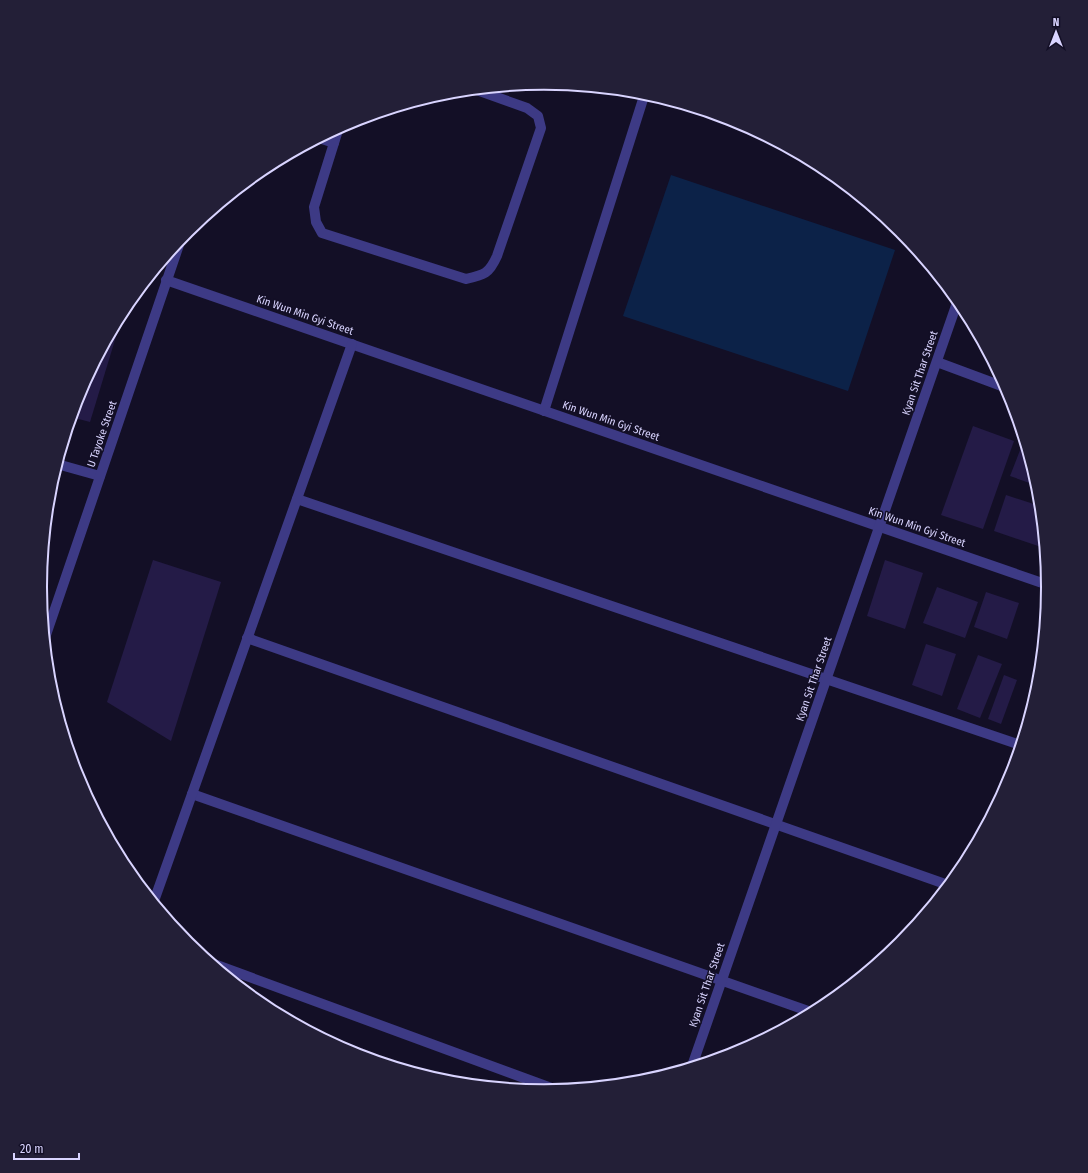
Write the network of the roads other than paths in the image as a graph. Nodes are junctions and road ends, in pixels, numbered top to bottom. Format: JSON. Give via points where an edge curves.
{"nodes":[{"id":1,"x":486,"y":93,"type":"edge"},
{"id":2,"x":643,"y":99,"type":"edge"},
{"id":3,"x":336,"y":135,"type":"edge"},
{"id":4,"x":326,"y":140,"type":"edge"},
{"id":5,"x":334,"y":143,"type":"junction"},
{"id":6,"x":176,"y":253,"type":"edge"},
{"id":7,"x":166,"y":280,"type":"junction"},
{"id":8,"x":955,"y":308,"type":"edge"},
{"id":9,"x":352,"y":344,"type":"junction"},
{"id":10,"x":936,"y":362,"type":"junction"},
{"id":11,"x":998,"y":385,"type":"edge"},
{"id":12,"x":544,"y":411,"type":"junction"},
{"id":13,"x":62,"y":465,"type":"edge"},
{"id":14,"x":100,"y":476,"type":"junction"},
{"id":15,"x":297,"y":499,"type":"junction"},
{"id":16,"x":879,"y":527,"type":"junction"},
{"id":17,"x":1041,"y":583,"type":"edge"},
{"id":18,"x":49,"y":627,"type":"edge"},
{"id":19,"x":247,"y":638,"type":"junction"},
{"id":20,"x":826,"y":679,"type":"junction"},
{"id":21,"x":1016,"y":744,"type":"edge"},
{"id":22,"x":192,"y":794,"type":"junction"},
{"id":23,"x":776,"y":824,"type":"junction"},
{"id":24,"x":942,"y":883,"type":"edge"},
{"id":25,"x":156,"y":896,"type":"edge"},
{"id":26,"x":226,"y":968,"type":"edge"},
{"id":27,"x":722,"y":980,"type":"junction"},
{"id":28,"x":804,"y":1010,"type":"edge"},
{"id":29,"x":694,"y":1060,"type":"edge"},
{"id":30,"x":537,"y":1084,"type":"edge"}],
"edges":[{"from":1,"to":5,"type":"street","via":[[527,108],[538,116],[541,128],[497,256],[492,268],[484,275],[466,279],[322,233],[316,222],[314,206]]},
{"from":2,"to":12,"type":"street"},
{"from":3,"to":5,"type":"street"},
{"from":4,"to":5,"type":"street"},
{"from":6,"to":7,"type":"street","name":"U Tayoke Street"},
{"from":7,"to":9,"type":"street","name":"Kin Wun Min Gyi Street"},
{"from":7,"to":14,"type":"street","name":"U Tayoke Street"},
{"from":8,"to":10,"type":"street","name":"Kyan Sit Thar Street"},
{"from":9,"to":12,"type":"street","name":"Kin Wun Min Gyi Street"},
{"from":9,"to":15,"type":"street"},
{"from":10,"to":11,"type":"street"},
{"from":10,"to":16,"type":"street","name":"Kyan Sit Thar Street"},
{"from":12,"to":16,"type":"street","name":"Kin Wun Min Gyi Street"},
{"from":13,"to":14,"type":"street"},
{"from":14,"to":18,"type":"street","name":"U Tayoke Street"},
{"from":15,"to":19,"type":"street"},
{"from":15,"to":20,"type":"street"},
{"from":16,"to":17,"type":"street","name":"Kin Wun Min Gyi Street"},
{"from":16,"to":20,"type":"street","name":"Kyan Sit Thar Street"},
{"from":19,"to":22,"type":"street"},
{"from":19,"to":23,"type":"street"},
{"from":20,"to":21,"type":"street"},
{"from":20,"to":23,"type":"street","name":"Kyan Sit Thar Street"},
{"from":22,"to":25,"type":"street"},
{"from":22,"to":27,"type":"street"},
{"from":23,"to":24,"type":"street"},
{"from":23,"to":27,"type":"street","name":"Kyan Sit Thar Street"},
{"from":26,"to":30,"type":"street"},
{"from":27,"to":28,"type":"street"},
{"from":27,"to":29,"type":"street","name":"Kyan Sit Thar Street"}]}
